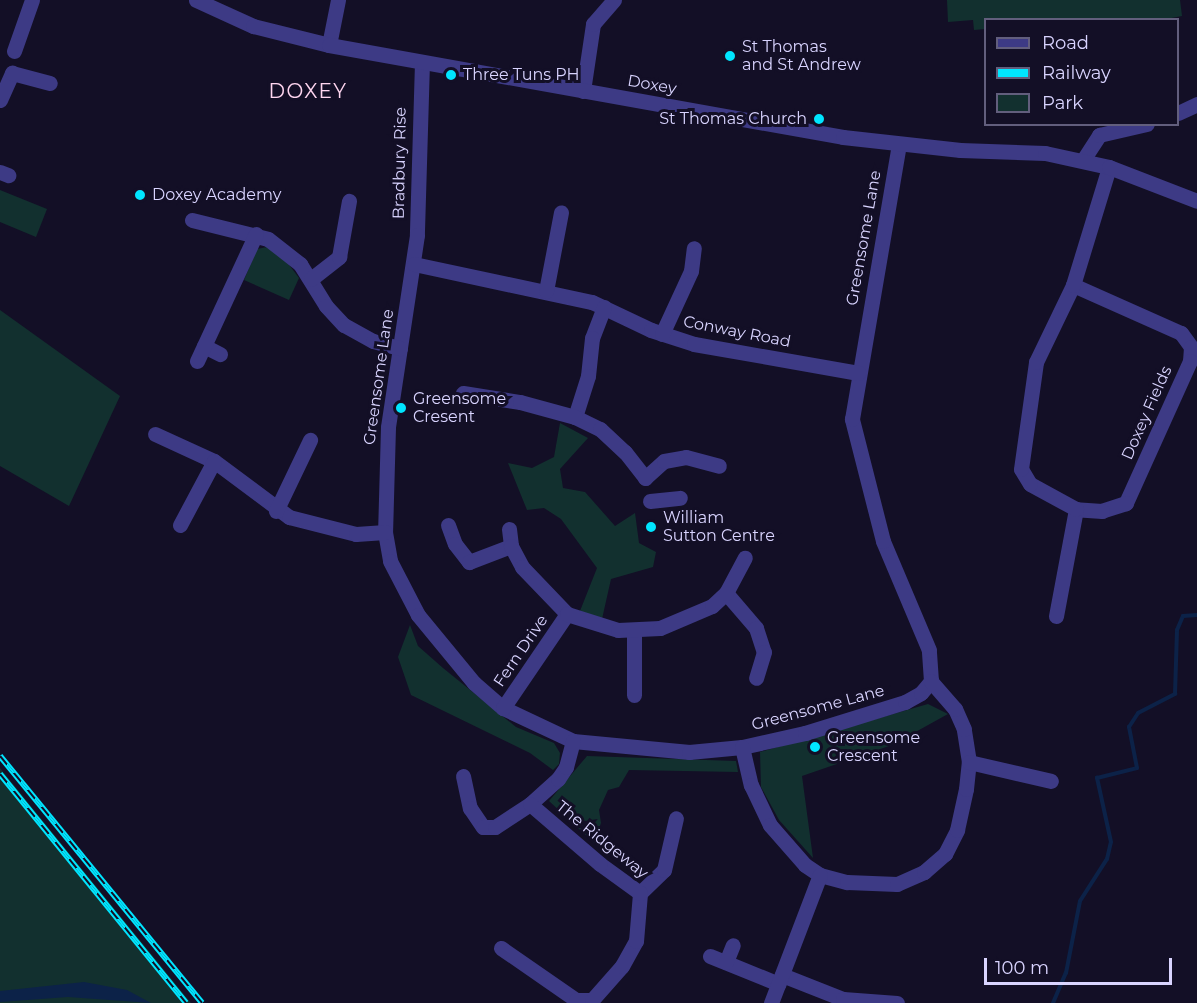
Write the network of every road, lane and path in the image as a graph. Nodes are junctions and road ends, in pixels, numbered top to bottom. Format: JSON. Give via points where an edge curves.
{"nodes":[{"id":1,"x":32,"y":0,"type":"edge"},
{"id":2,"x":196,"y":0,"type":"edge"},
{"id":3,"x":338,"y":0,"type":"edge"},
{"id":4,"x":614,"y":0,"type":"edge"},
{"id":5,"x":329,"y":45,"type":"junction"},
{"id":6,"x":14,"y":51,"type":"dead end"},
{"id":7,"x":422,"y":62,"type":"junction"},
{"id":8,"x":50,"y":83,"type":"dead end"},
{"id":9,"x":583,"y":91,"type":"junction"},
{"id":10,"x":0,"y":100,"type":"edge"},
{"id":11,"x":1197,"y":104,"type":"edge"},
{"id":12,"x":1179,"y":113,"type":"edge"},
{"id":13,"x":1138,"y":126,"type":"edge"},
{"id":14,"x":899,"y":145,"type":"junction"},
{"id":15,"x":1083,"y":160,"type":"junction"},
{"id":16,"x":1110,"y":167,"type":"junction"},
{"id":17,"x":349,"y":201,"type":"dead end"},
{"id":18,"x":1197,"y":201,"type":"edge"},
{"id":19,"x":561,"y":212,"type":"dead end"},
{"id":20,"x":192,"y":220,"type":"dead end"},
{"id":21,"x":256,"y":234,"type":"junction"},
{"id":22,"x":694,"y":248,"type":"dead end"},
{"id":23,"x":414,"y":264,"type":"junction"},
{"id":24,"x":311,"y":279,"type":"junction"},
{"id":25,"x":1073,"y":285,"type":"junction"},
{"id":26,"x":546,"y":291,"type":"junction"},
{"id":27,"x":604,"y":307,"type":"junction"},
{"id":28,"x":662,"y":334,"type":"junction"},
{"id":29,"x":204,"y":346,"type":"junction"},
{"id":30,"x":400,"y":348,"type":"junction"},
{"id":31,"x":220,"y":354,"type":"dead end"},
{"id":32,"x":197,"y":361,"type":"dead end"},
{"id":33,"x":858,"y":373,"type":"junction"},
{"id":34,"x":463,"y":393,"type":"dead end"},
{"id":35,"x":574,"y":417,"type":"junction"},
{"id":36,"x":155,"y":434,"type":"dead end"},
{"id":37,"x":310,"y":440,"type":"dead end"},
{"id":38,"x":214,"y":460,"type":"junction"},
{"id":39,"x":719,"y":466,"type":"dead end"},
{"id":40,"x":680,"y":498,"type":"dead end"},
{"id":41,"x":650,"y":501,"type":"dead end"},
{"id":42,"x":1076,"y":509,"type":"junction"},
{"id":43,"x":276,"y":511,"type":"junction"},
{"id":44,"x":180,"y":525,"type":"dead end"},
{"id":45,"x":448,"y":525,"type":"dead end"},
{"id":46,"x":509,"y":529,"type":"dead end"},
{"id":47,"x":385,"y":532,"type":"junction"},
{"id":48,"x":511,"y":546,"type":"junction"},
{"id":49,"x":745,"y":558,"type":"dead end"},
{"id":50,"x":726,"y":593,"type":"junction"},
{"id":51,"x":567,"y":614,"type":"junction"},
{"id":52,"x":1056,"y":616,"type":"dead end"},
{"id":53,"x":634,"y":632,"type":"junction"},
{"id":54,"x":756,"y":678,"type":"dead end"},
{"id":55,"x":931,"y":681,"type":"junction"},
{"id":56,"x":634,"y":695,"type":"dead end"},
{"id":57,"x":503,"y":708,"type":"junction"},
{"id":58,"x":573,"y":741,"type":"junction"},
{"id":59,"x":742,"y":747,"type":"junction"},
{"id":60,"x":969,"y":762,"type":"junction"},
{"id":61,"x":463,"y":776,"type":"dead end"},
{"id":62,"x":1051,"y":781,"type":"dead end"},
{"id":63,"x":530,"y":804,"type":"junction"},
{"id":64,"x":676,"y":818,"type":"dead end"},
{"id":65,"x":820,"y":875,"type":"junction"},
{"id":66,"x":640,"y":893,"type":"junction"},
{"id":67,"x":732,"y":945,"type":"dead end"},
{"id":68,"x":501,"y":948,"type":"dead end"},
{"id":69,"x":710,"y":956,"type":"dead end"},
{"id":70,"x":726,"y":962,"type":"junction"},
{"id":71,"x":781,"y":980,"type":"junction"},
{"id":72,"x":771,"y":1003,"type":"edge"},
{"id":73,"x":897,"y":1003,"type":"edge"}],
"edges":[{"from":1,"to":6,"type":"street"},
{"from":2,"to":5,"type":"street","name":"Doxey","via":[[253,26]]},
{"from":3,"to":5,"type":"street"},
{"from":4,"to":9,"type":"street","via":[[593,24]]},
{"from":5,"to":7,"type":"street","name":"Doxey"},
{"from":7,"to":9,"type":"street","name":"Doxey"},
{"from":7,"to":23,"type":"street","name":"Bradbury Rise"},
{"from":8,"to":10,"type":"street","via":[[12,73]]},
{"from":9,"to":14,"type":"street","name":"Doxey"},
{"from":11,"to":12,"type":"street"},
{"from":13,"to":15,"type":"street","via":[[1099,135]]},
{"from":14,"to":15,"type":"street","name":"Doxey","via":[[1045,153]]},
{"from":14,"to":33,"type":"street","name":"Greensome Lane"},
{"from":15,"to":16,"type":"street","name":"Doxey"},
{"from":16,"to":18,"type":"street"},
{"from":16,"to":25,"type":"street","name":"Doxey Fields"},
{"from":17,"to":24,"type":"street","via":[[339,257]]},
{"from":19,"to":26,"type":"street"},
{"from":20,"to":21,"type":"street"},
{"from":21,"to":24,"type":"street","via":[[289,253]]},
{"from":21,"to":29,"type":"street"},
{"from":22,"to":28,"type":"street","via":[[691,271]]},
{"from":23,"to":26,"type":"street","name":"Conway Road"},
{"from":23,"to":30,"type":"street","name":"Greensome Lane"},
{"from":24,"to":30,"type":"street","via":[[326,306],[344,325],[373,341]]},
{"from":25,"to":42,"type":"street","name":"Doxey Fields","via":[[1036,362],[1021,469],[1030,484]]},
{"from":25,"to":42,"type":"street","name":"Doxey Fields","via":[[1181,333],[1191,347],[1190,361],[1126,503],[1102,511]]},
{"from":26,"to":27,"type":"street","name":"Conway Road"},
{"from":27,"to":28,"type":"street","name":"Conway Road"},
{"from":27,"to":35,"type":"street"},
{"from":28,"to":33,"type":"street","name":"Conway Road","via":[[694,344]]},
{"from":29,"to":31,"type":"street"},
{"from":29,"to":32,"type":"street"},
{"from":30,"to":47,"type":"street","name":"Greensome Lane","via":[[388,426]]},
{"from":33,"to":55,"type":"street","name":"Greensome Lane","via":[[853,405],[856,438],[883,541],[929,650]]},
{"from":34,"to":35,"type":"street","via":[[520,402]]},
{"from":35,"to":39,"type":"street","via":[[600,429],[645,478],[663,460],[686,457]]},
{"from":36,"to":38,"type":"street"},
{"from":37,"to":43,"type":"street"},
{"from":38,"to":43,"type":"street"},
{"from":38,"to":44,"type":"street"},
{"from":40,"to":41,"type":"street"},
{"from":42,"to":52,"type":"street"},
{"from":43,"to":47,"type":"street","via":[[356,534]]},
{"from":45,"to":48,"type":"street","via":[[455,544],[469,562]]},
{"from":46,"to":48,"type":"street","name":"Fern Drive"},
{"from":47,"to":57,"type":"street","name":"Greensome Lane","via":[[397,579],[418,615],[442,648]]},
{"from":48,"to":51,"type":"street","name":"Fern Drive","via":[[531,580]]},
{"from":49,"to":50,"type":"street","name":"Fern Drive"},
{"from":50,"to":53,"type":"street","name":"Fern Drive","via":[[712,606],[678,622]]},
{"from":50,"to":54,"type":"street","via":[[756,628],[764,652]]},
{"from":51,"to":53,"type":"street","name":"Fern Drive","via":[[600,627]]},
{"from":51,"to":57,"type":"street","name":"Fern Drive"},
{"from":53,"to":56,"type":"street"},
{"from":55,"to":59,"type":"street","name":"Greensome Lane","via":[[921,693],[905,702],[805,733]]},
{"from":55,"to":60,"type":"street","via":[[955,709],[964,729]]},
{"from":57,"to":58,"type":"street","name":"Greensome Lane"},
{"from":58,"to":59,"type":"street","name":"Greensome Lane","via":[[688,752]]},
{"from":58,"to":63,"type":"street","via":[[566,767]]},
{"from":59,"to":65,"type":"street","via":[[751,786],[770,825],[788,850]]},
{"from":60,"to":62,"type":"street"},
{"from":60,"to":65,"type":"street","via":[[957,830],[945,854],[924,872],[897,884],[868,885]]},
{"from":61,"to":63,"type":"street","via":[[470,808],[483,827],[495,827]]},
{"from":63,"to":66,"type":"street","name":"The Ridgeway"},
{"from":64,"to":66,"type":"street","via":[[664,870]]},
{"from":65,"to":71,"type":"street"},
{"from":66,"to":68,"type":"street","name":"The Ridgeway","via":[[636,941],[622,966],[592,1000],[576,1000]]},
{"from":67,"to":70,"type":"street"},
{"from":69,"to":70,"type":"street"},
{"from":70,"to":71,"type":"street"},
{"from":71,"to":72,"type":"street"},
{"from":71,"to":73,"type":"street","via":[[843,999]]}]}
